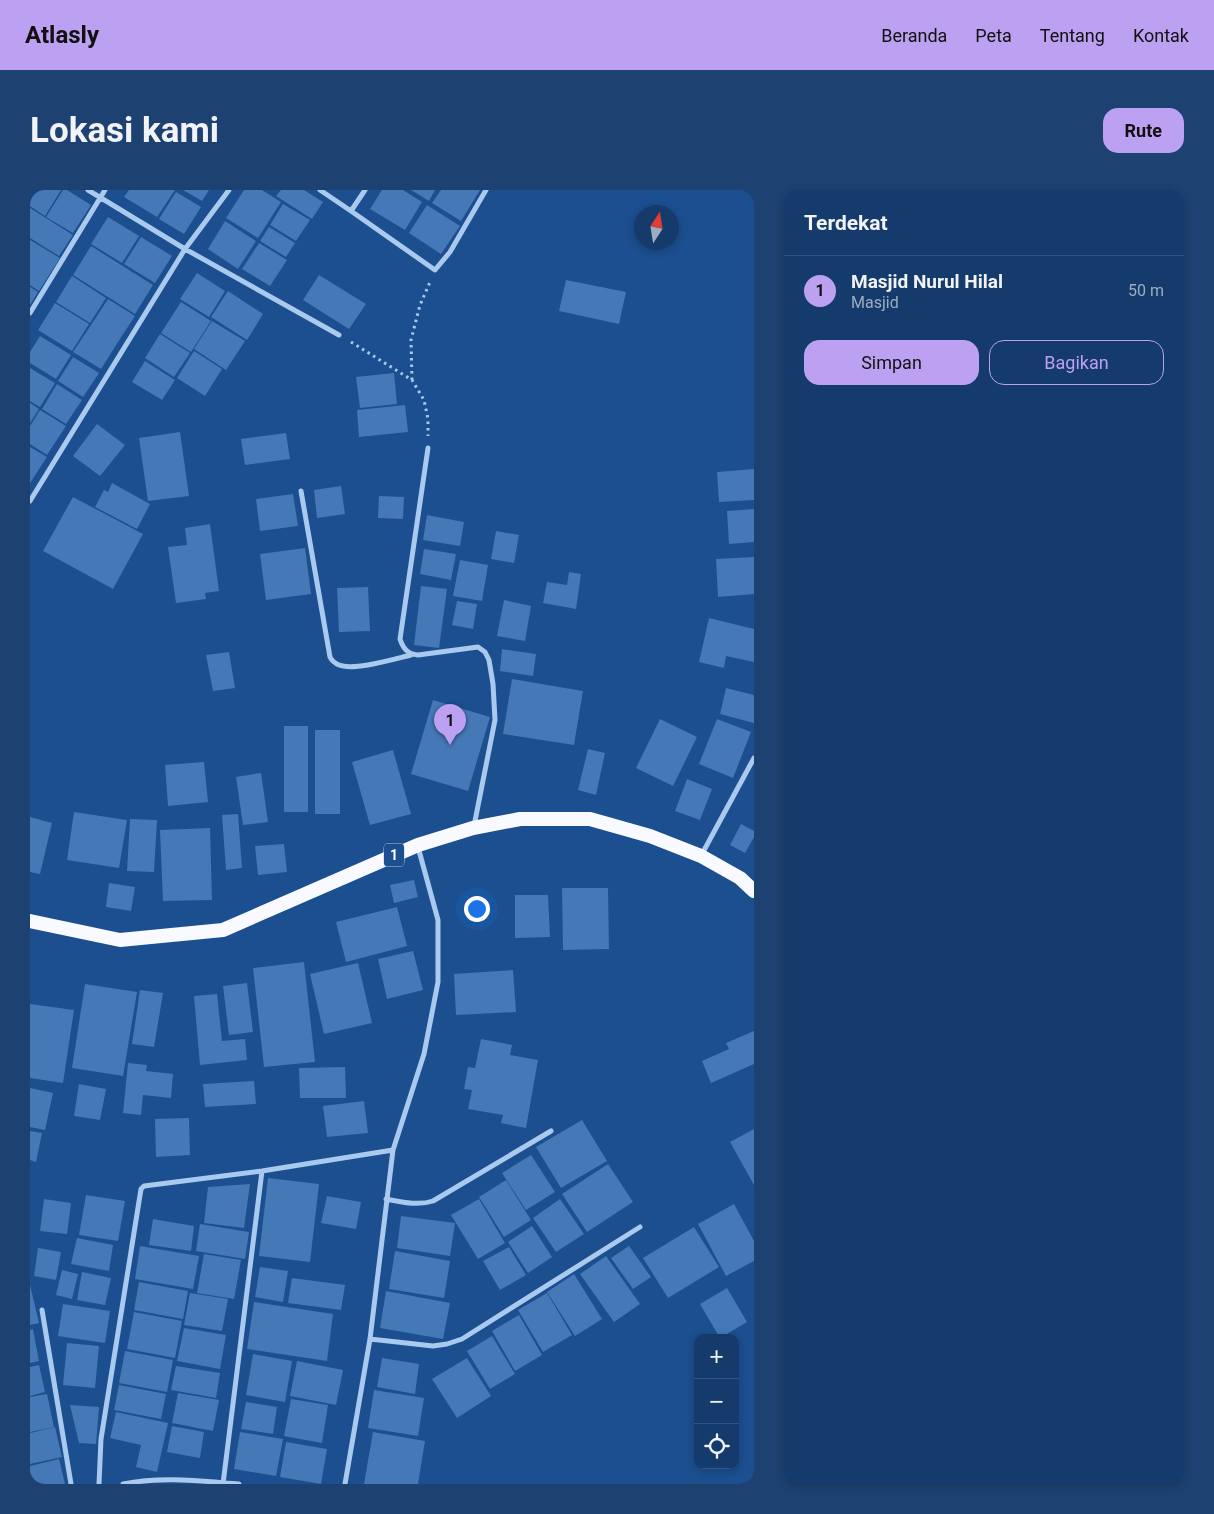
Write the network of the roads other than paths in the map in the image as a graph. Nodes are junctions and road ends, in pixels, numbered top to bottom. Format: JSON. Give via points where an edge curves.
{"nodes":[{"id":1,"x":88,"y":190,"type":"edge"},
{"id":2,"x":105,"y":190,"type":"edge"},
{"id":3,"x":229,"y":190,"type":"edge"},
{"id":4,"x":320,"y":190,"type":"edge"},
{"id":5,"x":365,"y":190,"type":"edge"},
{"id":6,"x":486,"y":190,"type":"edge"},
{"id":7,"x":100,"y":198,"type":"junction"},
{"id":8,"x":351,"y":211,"type":"junction"},
{"id":9,"x":185,"y":249,"type":"junction"},
{"id":10,"x":30,"y":313,"type":"edge"},
{"id":11,"x":339,"y":335,"type":"road end"},
{"id":12,"x":428,"y":448,"type":"road end"},
{"id":13,"x":301,"y":491,"type":"dead end"},
{"id":14,"x":30,"y":501,"type":"edge"},
{"id":15,"x":411,"y":655,"type":"junction"},
{"id":16,"x":754,"y":758,"type":"edge"},
{"id":17,"x":473,"y":828,"type":"junction"},
{"id":18,"x":418,"y":846,"type":"junction"},
{"id":19,"x":700,"y":856,"type":"junction"},
{"id":20,"x":754,"y":891,"type":"edge"},
{"id":21,"x":30,"y":921,"type":"edge"},
{"id":22,"x":551,"y":1131,"type":"dead end"},
{"id":23,"x":393,"y":1150,"type":"junction"},
{"id":24,"x":262,"y":1171,"type":"junction"},
{"id":25,"x":386,"y":1200,"type":"junction"},
{"id":26,"x":640,"y":1227,"type":"dead end"},
{"id":27,"x":42,"y":1310,"type":"dead end"},
{"id":28,"x":370,"y":1339,"type":"junction"},
{"id":29,"x":223,"y":1483,"type":"edge"},
{"id":30,"x":71,"y":1484,"type":"edge"},
{"id":31,"x":99,"y":1484,"type":"edge"},
{"id":32,"x":123,"y":1484,"type":"edge"},
{"id":33,"x":239,"y":1484,"type":"edge"},
{"id":34,"x":345,"y":1484,"type":"edge"}],
"edges":[{"from":1,"to":7,"type":"street"},
{"from":2,"to":7,"type":"street"},
{"from":3,"to":9,"type":"street"},
{"from":4,"to":8,"type":"street"},
{"from":5,"to":8,"type":"street"},
{"from":6,"to":8,"type":"street","via":[[450,252],[435,270]]},
{"from":7,"to":9,"type":"street"},
{"from":7,"to":10,"type":"street"},
{"from":9,"to":11,"type":"street"},
{"from":9,"to":14,"type":"street"},
{"from":12,"to":15,"type":"street","via":[[400,638],[402,646]]},
{"from":13,"to":15,"type":"street","via":[[333,662],[343,666],[371,664]]},
{"from":15,"to":17,"type":"street","via":[[478,647],[489,660],[495,720]]},
{"from":16,"to":19,"type":"street"},
{"from":17,"to":18,"type":"highway","number":"1"},
{"from":17,"to":19,"type":"highway","number":"1","via":[[520,819],[590,819],[650,836]]},
{"from":18,"to":21,"type":"highway","number":"1","via":[[223,930],[120,940]]},
{"from":18,"to":23,"type":"street","via":[[438,920],[438,982],[424,1054]]},
{"from":19,"to":20,"type":"highway","number":"1","via":[[740,878]]},
{"from":22,"to":25,"type":"street","via":[[433,1201],[416,1204]]},
{"from":23,"to":24,"type":"street"},
{"from":23,"to":25,"type":"street"},
{"from":24,"to":29,"type":"street"},
{"from":24,"to":31,"type":"street","via":[[144,1186],[141,1189],[101,1439]]},
{"from":25,"to":28,"type":"street"},
{"from":26,"to":28,"type":"street","via":[[462,1339],[433,1346]]},
{"from":27,"to":30,"type":"street"},
{"from":28,"to":34,"type":"street"},
{"from":29,"to":32,"type":"street","via":[[182,1478]]},
{"from":29,"to":33,"type":"street"}]}
